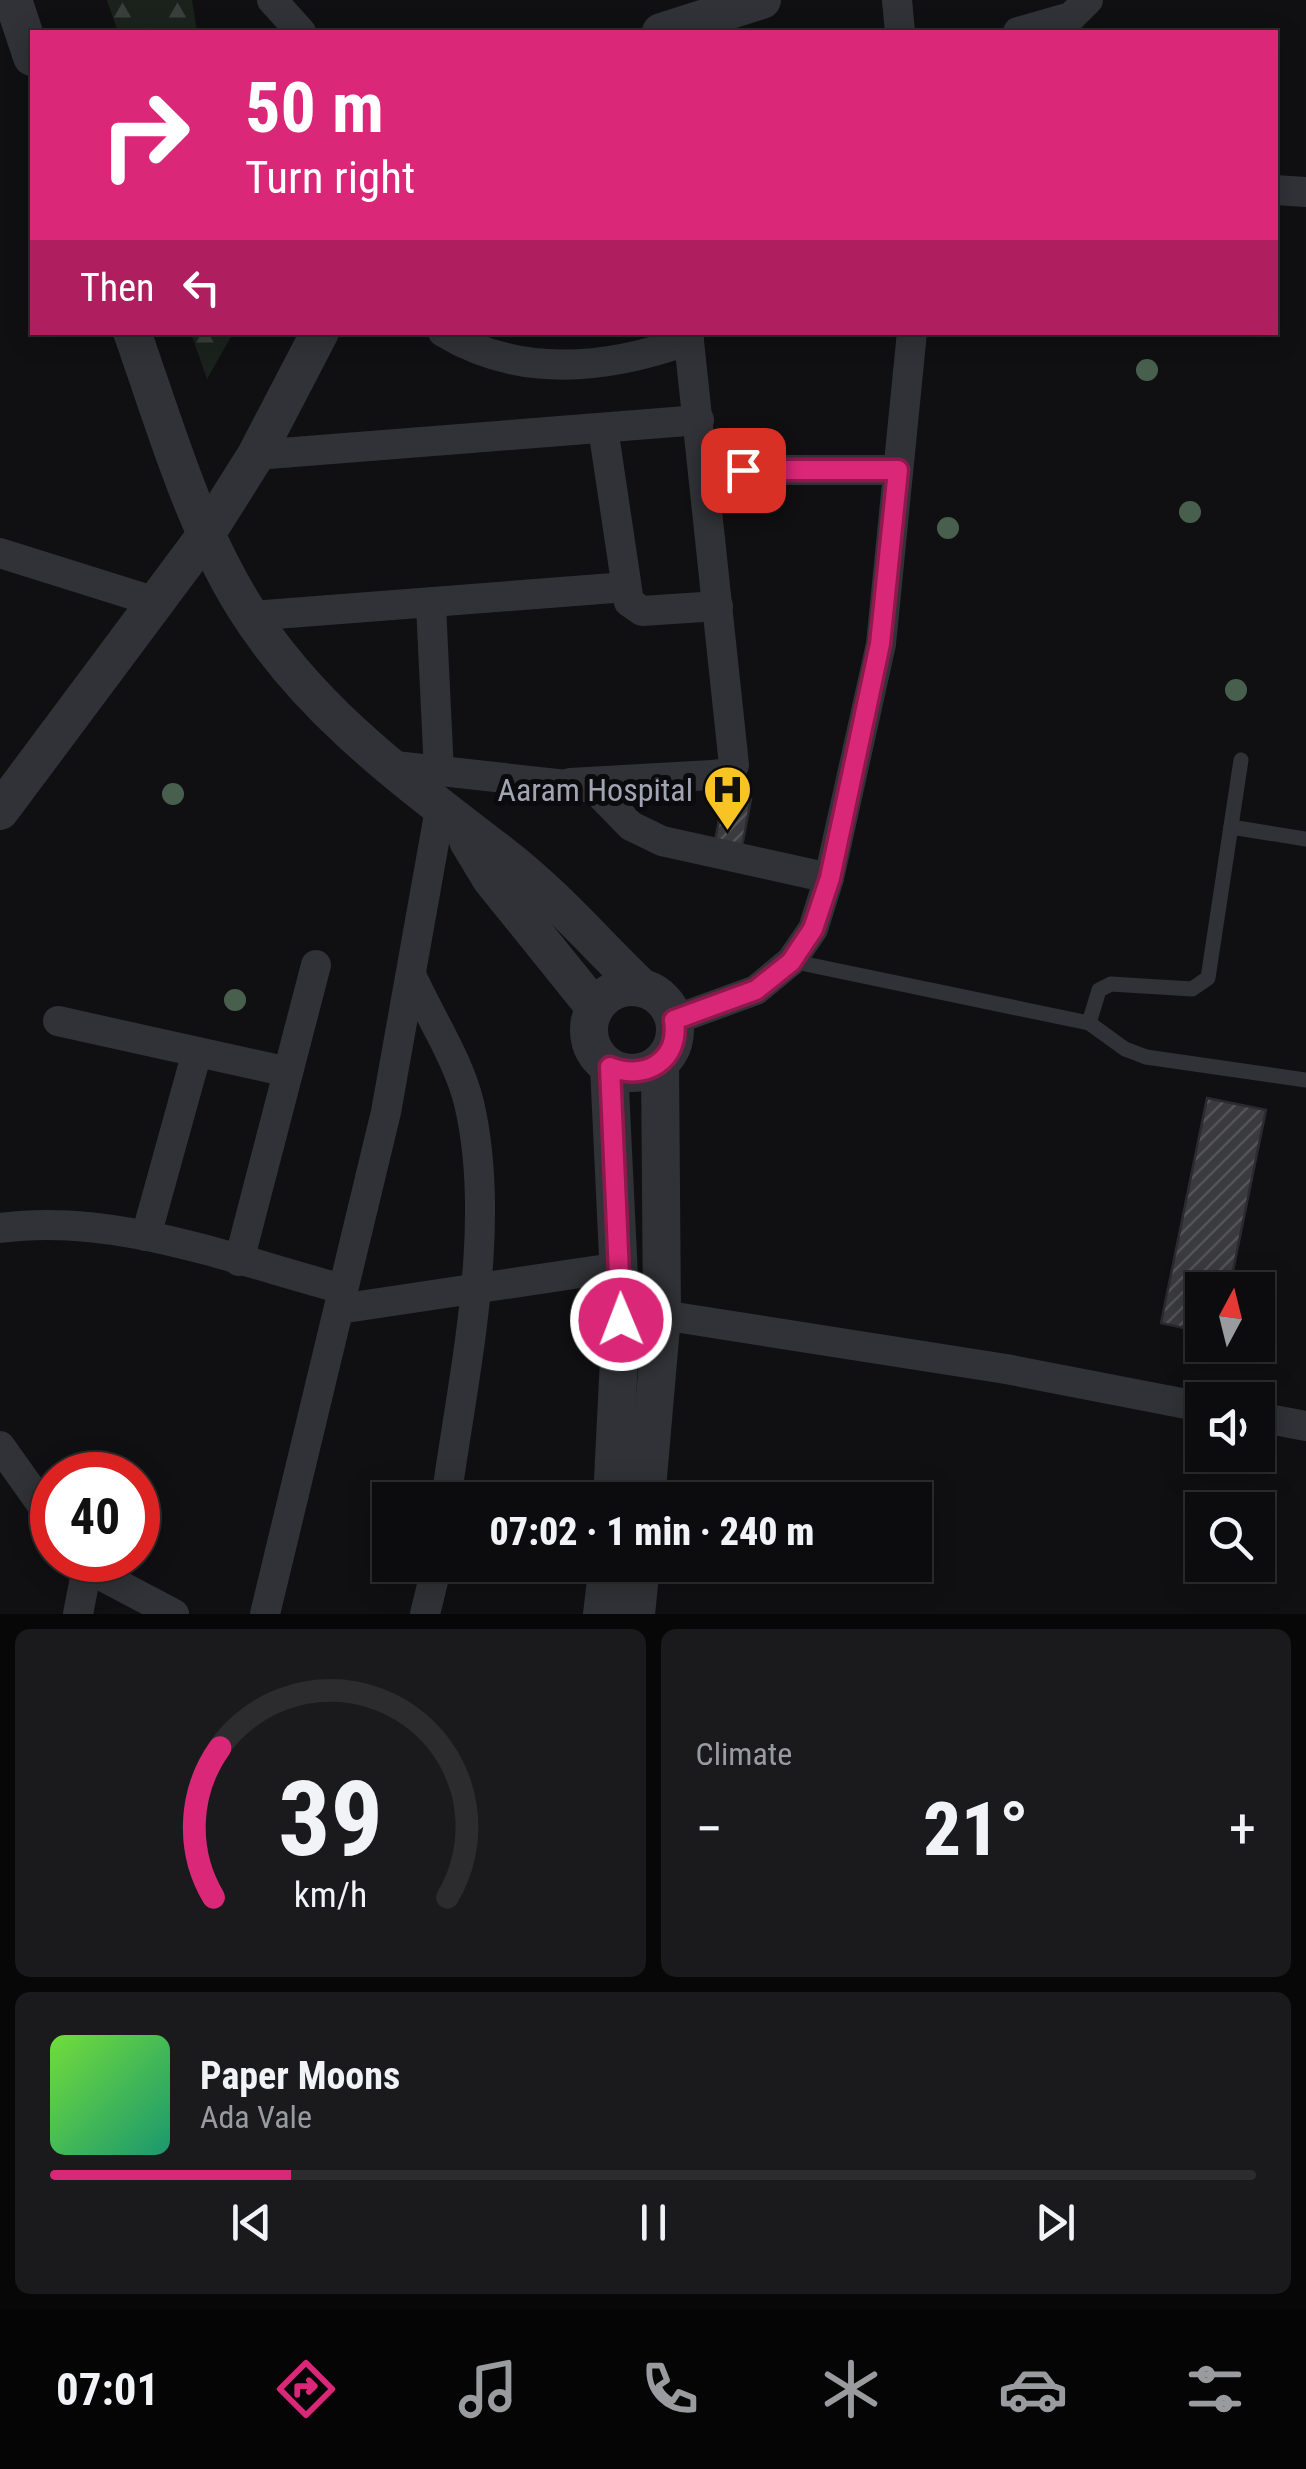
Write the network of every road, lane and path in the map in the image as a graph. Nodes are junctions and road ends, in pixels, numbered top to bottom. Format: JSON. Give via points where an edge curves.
{"nodes":[{"id":1,"x":272,"y":0,"type":"edge"},
{"id":2,"x":762,"y":0,"type":"edge"},
{"id":3,"x":897,"y":0,"type":"edge"},
{"id":4,"x":1088,"y":0,"type":"edge"},
{"id":5,"x":9,"y":6,"type":"edge"},
{"id":6,"x":709,"y":25,"type":"edge"},
{"id":7,"x":299,"y":30,"type":"edge"},
{"id":8,"x":675,"y":30,"type":"edge"},
{"id":9,"x":900,"y":30,"type":"edge"},
{"id":10,"x":1025,"y":30,"type":"edge"},
{"id":11,"x":30,"y":53,"type":"edge"},
{"id":12,"x":1278,"y":190,"type":"edge"},
{"id":13,"x":1306,"y":192,"type":"edge"},
{"id":14,"x":133,"y":335,"type":"edge"},
{"id":15,"x":318,"y":335,"type":"edge"},
{"id":16,"x":451,"y":335,"type":"edge"},
{"id":17,"x":534,"y":335,"type":"edge"},
{"id":18,"x":912,"y":335,"type":"edge"},
{"id":19,"x":689,"y":336,"type":"edge"},
{"id":20,"x":528,"y":363,"type":"junction"},
{"id":21,"x":699,"y":420,"type":"junction"},
{"id":22,"x":603,"y":428,"type":"junction"},
{"id":23,"x":256,"y":456,"type":"junction"},
{"id":24,"x":704,"y":470,"type":"junction"},
{"id":25,"x":898,"y":470,"type":"junction"},
{"id":26,"x":205,"y":536,"type":"junction"},
{"id":27,"x":0,"y":553,"type":"edge"},
{"id":28,"x":626,"y":586,"type":"junction"},
{"id":29,"x":156,"y":602,"type":"junction"},
{"id":30,"x":431,"y":604,"type":"junction"},
{"id":31,"x":718,"y":606,"type":"junction"},
{"id":32,"x":251,"y":616,"type":"junction"},
{"id":33,"x":1242,"y":760,"type":"dead end"},
{"id":34,"x":570,"y":784,"type":"junction"},
{"id":35,"x":446,"y":803,"type":"junction"},
{"id":36,"x":0,"y":811,"type":"edge"},
{"id":37,"x":1231,"y":827,"type":"junction"},
{"id":38,"x":1306,"y":839,"type":"edge"},
{"id":39,"x":830,"y":878,"type":"junction"},
{"id":40,"x":791,"y":962,"type":"junction"},
{"id":41,"x":316,"y":965,"type":"dead end"},
{"id":42,"x":412,"y":978,"type":"junction"},
{"id":43,"x":642,"y":988,"type":"junction"},
{"id":44,"x":595,"y":1008,"type":"junction"},
{"id":45,"x":674,"y":1020,"type":"junction"},
{"id":46,"x":58,"y":1021,"type":"dead end"},
{"id":47,"x":1089,"y":1023,"type":"junction"},
{"id":48,"x":197,"y":1052,"type":"junction"},
{"id":49,"x":660,"y":1063,"type":"junction"},
{"id":50,"x":610,"y":1067,"type":"junction"},
{"id":51,"x":288,"y":1072,"type":"junction"},
{"id":52,"x":1306,"y":1080,"type":"edge"},
{"id":53,"x":0,"y":1228,"type":"edge"},
{"id":54,"x":146,"y":1236,"type":"junction"},
{"id":55,"x":238,"y":1261,"type":"junction"},
{"id":56,"x":620,"y":1266,"type":"junction"},
{"id":57,"x":475,"y":1289,"type":"junction"},
{"id":58,"x":341,"y":1299,"type":"junction"},
{"id":59,"x":662,"y":1315,"type":"junction"},
{"id":60,"x":1185,"y":1404,"type":"edge"},
{"id":61,"x":1275,"y":1420,"type":"edge"},
{"id":62,"x":1306,"y":1426,"type":"edge"},
{"id":63,"x":0,"y":1446,"type":"edge"},
{"id":64,"x":448,"y":1482,"type":"edge"},
{"id":65,"x":613,"y":1482,"type":"edge"},
{"id":66,"x":648,"y":1482,"type":"edge"},
{"id":67,"x":30,"y":1489,"type":"edge"},
{"id":68,"x":82,"y":1582,"type":"edge"},
{"id":69,"x":116,"y":1582,"type":"edge"},
{"id":70,"x":433,"y":1582,"type":"edge"},
{"id":71,"x":606,"y":1582,"type":"edge"},
{"id":72,"x":639,"y":1582,"type":"edge"},
{"id":73,"x":78,"y":1614,"type":"edge"},
{"id":74,"x":174,"y":1614,"type":"edge"},
{"id":75,"x":265,"y":1614,"type":"edge"},
{"id":76,"x":425,"y":1614,"type":"edge"},
{"id":77,"x":602,"y":1614,"type":"edge"},
{"id":78,"x":636,"y":1614,"type":"edge"}],
"edges":[{"from":1,"to":7,"type":"street"},
{"from":2,"to":6,"type":"street"},
{"from":3,"to":9,"type":"street"},
{"from":4,"to":10,"type":"street","via":[[1071,17]]},
{"from":5,"to":11,"type":"street"},
{"from":6,"to":8,"type":"street"},
{"from":12,"to":13,"type":"street"},
{"from":14,"to":26,"type":"street"},
{"from":15,"to":23,"type":"street"},
{"from":16,"to":20,"type":"street"},
{"from":17,"to":20,"type":"street"},
{"from":18,"to":25,"type":"street"},
{"from":19,"to":20,"type":"street","via":[[636,359]]},
{"from":19,"to":21,"type":"street"},
{"from":21,"to":22,"type":"street"},
{"from":21,"to":24,"type":"street"},
{"from":22,"to":23,"type":"street"},
{"from":22,"to":28,"type":"street"},
{"from":23,"to":26,"type":"street"},
{"from":24,"to":25,"type":"street"},
{"from":24,"to":31,"type":"street"},
{"from":25,"to":39,"type":"street","via":[[880,644]]},
{"from":26,"to":29,"type":"street"},
{"from":26,"to":32,"type":"street"},
{"from":27,"to":29,"type":"street"},
{"from":28,"to":30,"type":"street"},
{"from":28,"to":31,"type":"street","via":[[636,610]]},
{"from":29,"to":36,"type":"street"},
{"from":30,"to":32,"type":"street"},
{"from":30,"to":35,"type":"street"},
{"from":31,"to":34,"type":"street","via":[[734,765],[712,775]]},
{"from":32,"to":35,"type":"street","via":[[292,670],[384,764]]},
{"from":33,"to":37,"type":"lane"},
{"from":34,"to":35,"type":"street"},
{"from":34,"to":39,"type":"street","via":[[594,788],[631,826],[662,841]]},
{"from":35,"to":42,"type":"street"},
{"from":35,"to":43,"type":"street"},
{"from":35,"to":44,"type":"street","via":[[491,878]]},
{"from":37,"to":38,"type":"lane"},
{"from":37,"to":47,"type":"lane","via":[[1208,978],[1192,990],[1111,984],[1099,990]]},
{"from":39,"to":40,"type":"street","via":[[813,929]]},
{"from":40,"to":45,"type":"street","via":[[756,990]]},
{"from":40,"to":47,"type":"lane"},
{"from":41,"to":51,"type":"street"},
{"from":42,"to":57,"type":"street","via":[[468,1098],[479,1159]]},
{"from":42,"to":58,"type":"street"},
{"from":43,"to":44,"type":"street","via":[[616,990]]},
{"from":43,"to":45,"type":"street","via":[[663,1000]]},
{"from":44,"to":50,"type":"street","via":[[589,1034]]},
{"from":45,"to":49,"type":"street","via":[[674,1044]]},
{"from":46,"to":48,"type":"street"},
{"from":47,"to":52,"type":"lane","via":[[1146,1057]]},
{"from":48,"to":51,"type":"street"},
{"from":48,"to":54,"type":"street"},
{"from":49,"to":50,"type":"street","via":[[636,1073]]},
{"from":49,"to":59,"type":"street"},
{"from":50,"to":56,"type":"street"},
{"from":51,"to":55,"type":"street"},
{"from":53,"to":54,"type":"street","via":[[45,1222]]},
{"from":54,"to":55,"type":"street"},
{"from":55,"to":58,"type":"street"},
{"from":56,"to":57,"type":"street"},
{"from":56,"to":65,"type":"street"},
{"from":57,"to":58,"type":"street"},
{"from":57,"to":64,"type":"street"},
{"from":58,"to":75,"type":"street"},
{"from":59,"to":60,"type":"street"},
{"from":59,"to":66,"type":"street"},
{"from":61,"to":62,"type":"street"},
{"from":63,"to":67,"type":"street"},
{"from":68,"to":73,"type":"street"},
{"from":69,"to":74,"type":"street"},
{"from":70,"to":76,"type":"street"},
{"from":71,"to":77,"type":"street"},
{"from":72,"to":78,"type":"street"}]}
